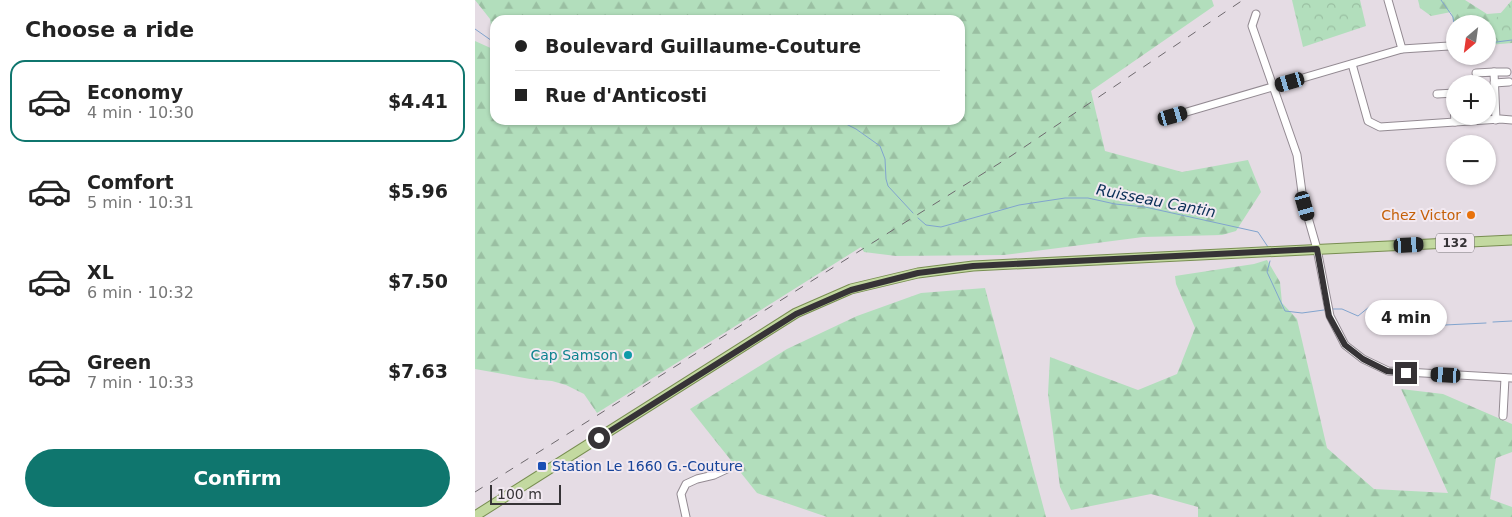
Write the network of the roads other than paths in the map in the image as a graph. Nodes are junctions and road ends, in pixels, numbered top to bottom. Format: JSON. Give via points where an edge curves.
{"nodes":[{"id":1,"x":1388,"y":0,"type":"edge"},
{"id":2,"x":1256,"y":14,"type":"dead end"},
{"id":3,"x":1446,"y":46,"type":"edge"},
{"id":4,"x":1402,"y":49,"type":"junction"},
{"id":5,"x":1352,"y":64,"type":"junction"},
{"id":6,"x":1494,"y":72,"type":"junction"},
{"id":7,"x":1507,"y":72,"type":"dead end"},
{"id":8,"x":1476,"y":73,"type":"dead end"},
{"id":9,"x":1494,"y":75,"type":"edge"},
{"id":10,"x":1509,"y":82,"type":"dead end"},
{"id":11,"x":1496,"y":85,"type":"edge"},
{"id":12,"x":1273,"y":87,"type":"junction"},
{"id":13,"x":1446,"y":93,"type":"edge"},
{"id":14,"x":1437,"y":94,"type":"dead end"},
{"id":15,"x":1496,"y":108,"type":"edge"},
{"id":16,"x":1173,"y":116,"type":"dead end"},
{"id":17,"x":1498,"y":119,"type":"joint"},
{"id":18,"x":1512,"y":120,"type":"edge"},
{"id":19,"x":1446,"y":123,"type":"edge"},
{"id":20,"x":1512,"y":240,"type":"edge"},
{"id":21,"x":1317,"y":249,"type":"junction"},
{"id":22,"x":1508,"y":378,"type":"edge"},
{"id":23,"x":1503,"y":416,"type":"dead end"},
{"id":24,"x":729,"y":468,"type":"dead end"},
{"id":25,"x":475,"y":516,"type":"edge"},
{"id":26,"x":686,"y":517,"type":"edge"}],
"edges":[{"from":1,"to":4,"type":"street"},
{"from":2,"to":12,"type":"street","via":[[1252,26]]},
{"from":3,"to":4,"type":"street"},
{"from":4,"to":5,"type":"street"},
{"from":5,"to":12,"type":"street"},
{"from":5,"to":19,"type":"street","via":[[1368,121],[1381,127]]},
{"from":6,"to":7,"type":"street"},
{"from":6,"to":8,"type":"street"},
{"from":6,"to":9,"type":"street"},
{"from":10,"to":11,"type":"street"},
{"from":12,"to":16,"type":"street"},
{"from":12,"to":21,"type":"street","via":[[1297,155],[1303,200]]},
{"from":13,"to":14,"type":"street"},
{"from":15,"to":17,"type":"street"},
{"from":17,"to":18,"type":"street"},
{"from":20,"to":21,"type":"main road","number":"132"},
{"from":21,"to":22,"type":"street","via":[[1329,316],[1345,345],[1363,359],[1387,371]]},
{"from":21,"to":25,"type":"main road","number":"132","via":[[973,266],[918,273],[851,290],[796,314]]},
{"from":22,"to":23,"type":"street"},
{"from":24,"to":26,"type":"street","via":[[686,484],[681,494]]}]}
